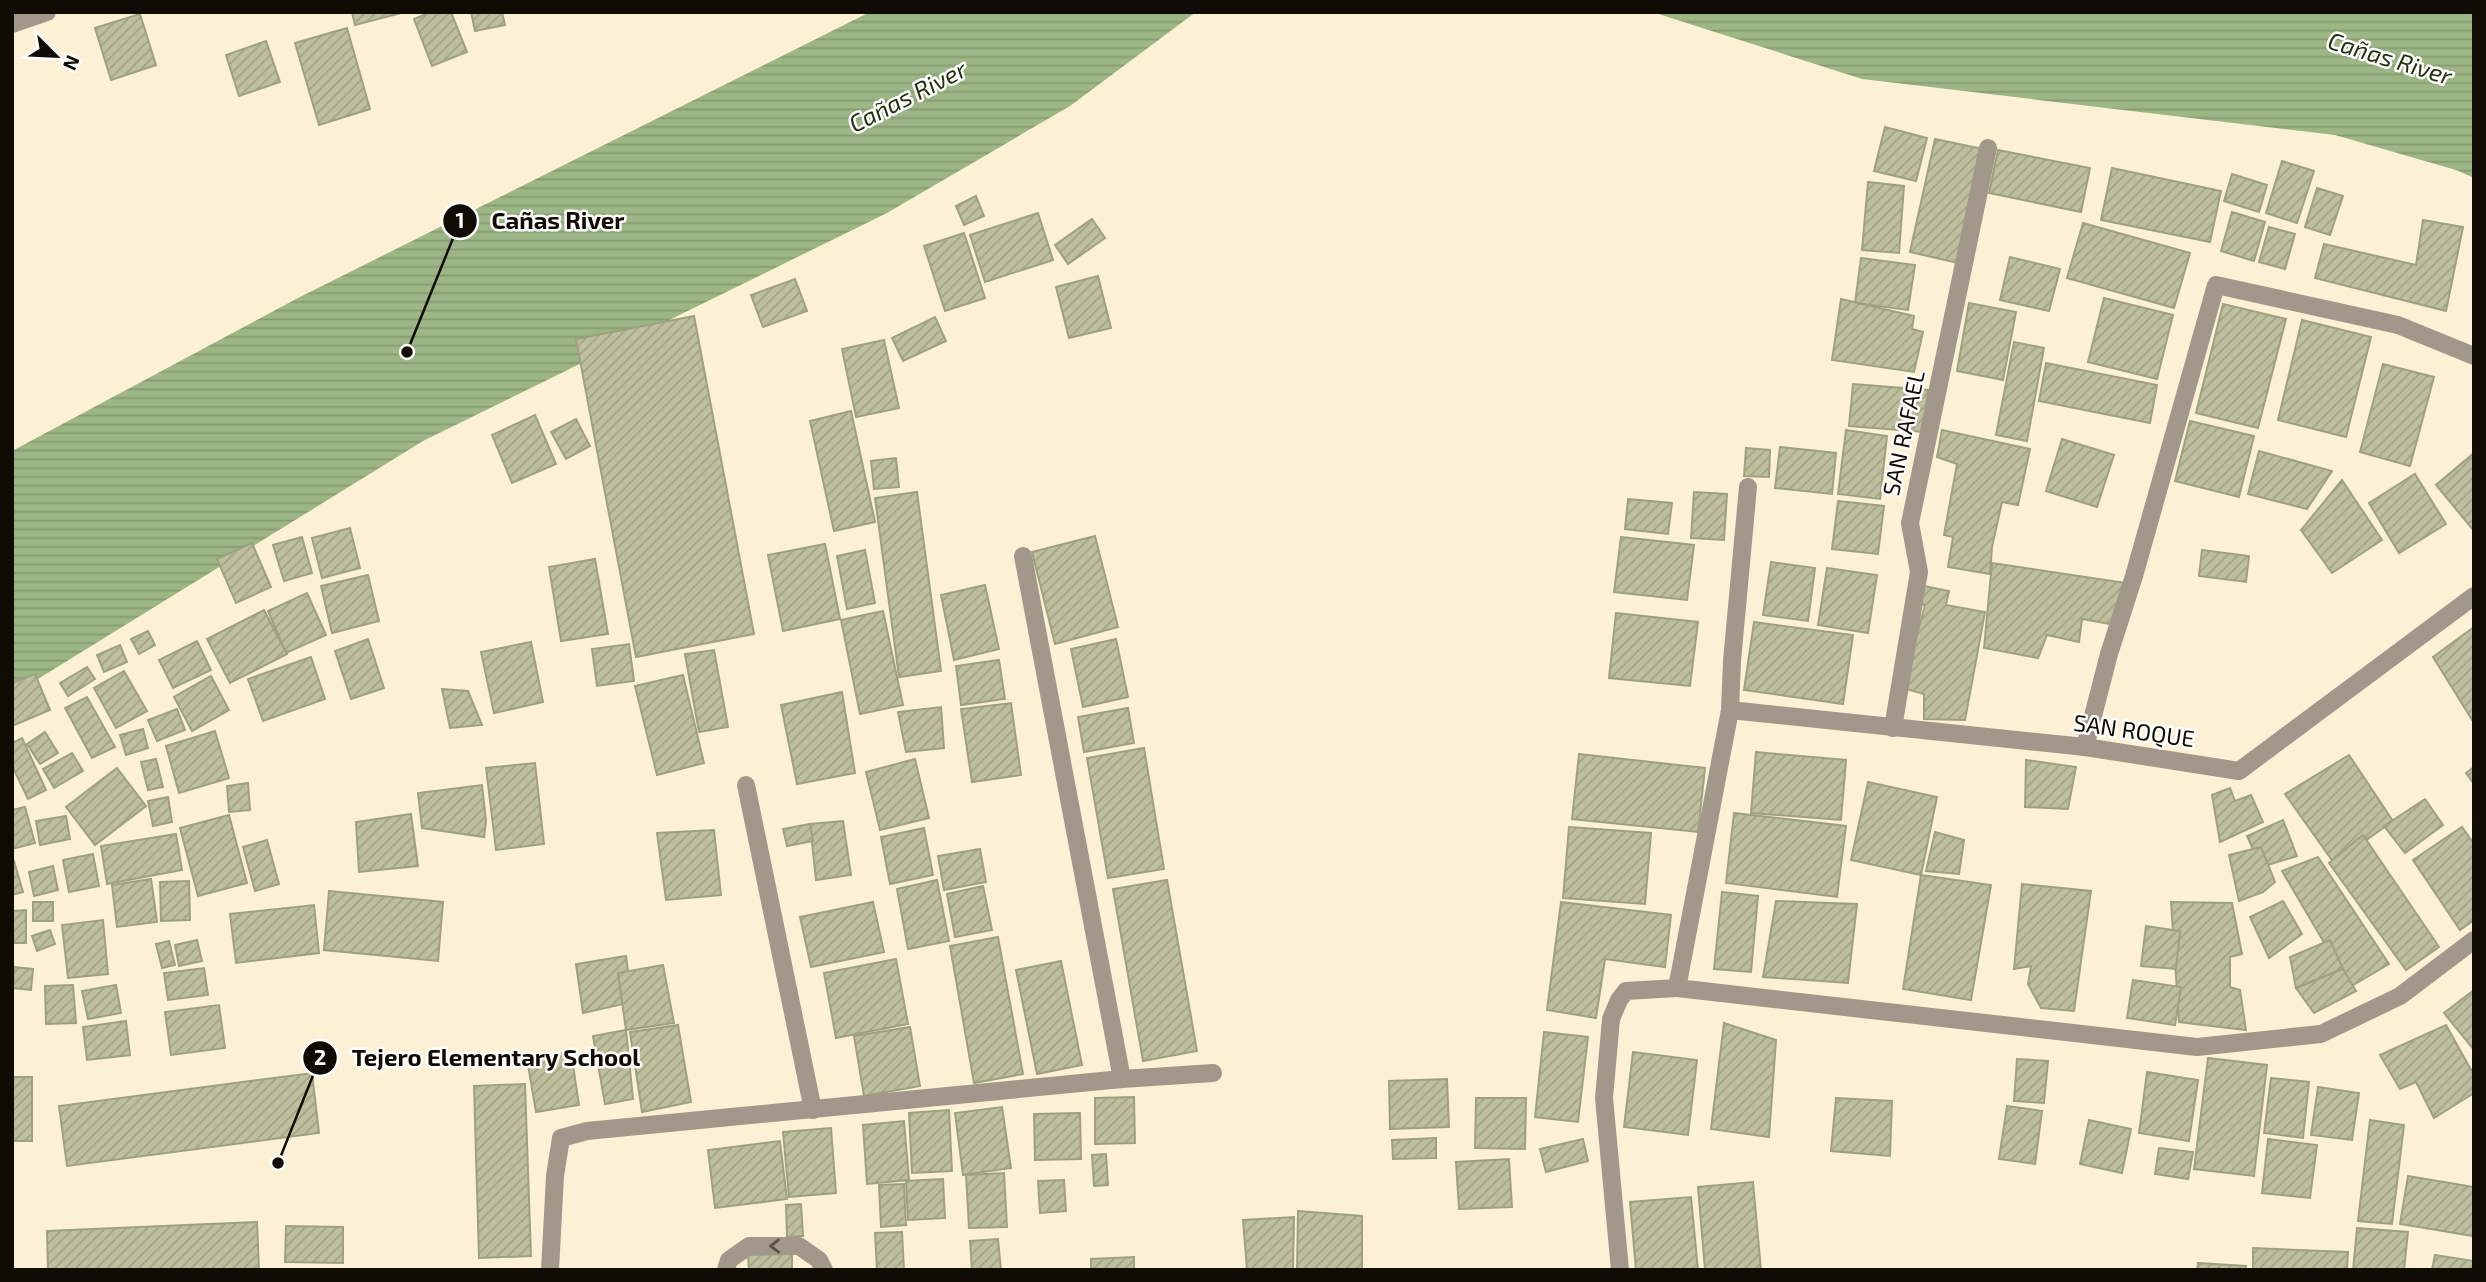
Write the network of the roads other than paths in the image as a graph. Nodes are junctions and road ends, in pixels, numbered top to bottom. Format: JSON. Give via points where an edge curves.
{"nodes":[{"id":1,"x":47,"y":12,"type":"edge"},
{"id":2,"x":18,"y":19,"type":"edge"},
{"id":3,"x":1989,"y":148,"type":"dead end"},
{"id":4,"x":2474,"y":356,"type":"edge"},
{"id":5,"x":1748,"y":487,"type":"dead end"},
{"id":6,"x":1023,"y":556,"type":"dead end"},
{"id":7,"x":2474,"y":596,"type":"edge"},
{"id":8,"x":1730,"y":710,"type":"junction"},
{"id":9,"x":1893,"y":728,"type":"junction"},
{"id":10,"x":2085,"y":747,"type":"junction"},
{"id":11,"x":746,"y":785,"type":"dead end"},
{"id":12,"x":2474,"y":940,"type":"edge"},
{"id":13,"x":1677,"y":988,"type":"junction"},
{"id":14,"x":1213,"y":1073,"type":"dead end"},
{"id":15,"x":1122,"y":1079,"type":"junction"},
{"id":16,"x":813,"y":1110,"type":"junction"},
{"id":17,"x":550,"y":1270,"type":"edge"},
{"id":18,"x":726,"y":1270,"type":"edge"},
{"id":19,"x":824,"y":1270,"type":"edge"},
{"id":20,"x":1619,"y":1270,"type":"edge"}],
"edges":[{"from":1,"to":2,"type":"street"},
{"from":3,"to":9,"type":"street","name":"SAN RAFAEL","via":[[1910,523],[1919,572]]},
{"from":4,"to":10,"type":"street","via":[[2398,325],[2216,285]]},
{"from":5,"to":8,"type":"street"},
{"from":6,"to":15,"type":"street"},
{"from":7,"to":10,"type":"street","name":"SAN ROQUE","via":[[2239,771]]},
{"from":8,"to":9,"type":"street","name":"SAN ROQUE"},
{"from":8,"to":13,"type":"street"},
{"from":9,"to":10,"type":"street","name":"SAN ROQUE"},
{"from":11,"to":16,"type":"street"},
{"from":12,"to":13,"type":"street","via":[[2400,996],[2321,1034],[2197,1047]]},
{"from":13,"to":20,"type":"street","via":[[1626,991],[1611,1019],[1604,1098]]},
{"from":14,"to":15,"type":"street"},
{"from":15,"to":16,"type":"street"},
{"from":16,"to":17,"type":"street","via":[[587,1131],[561,1138]]},
{"from":19,"to":18,"type":"street","one_way":true,"via":[[819,1260],[799,1246],[750,1246],[729,1260]]}]}
